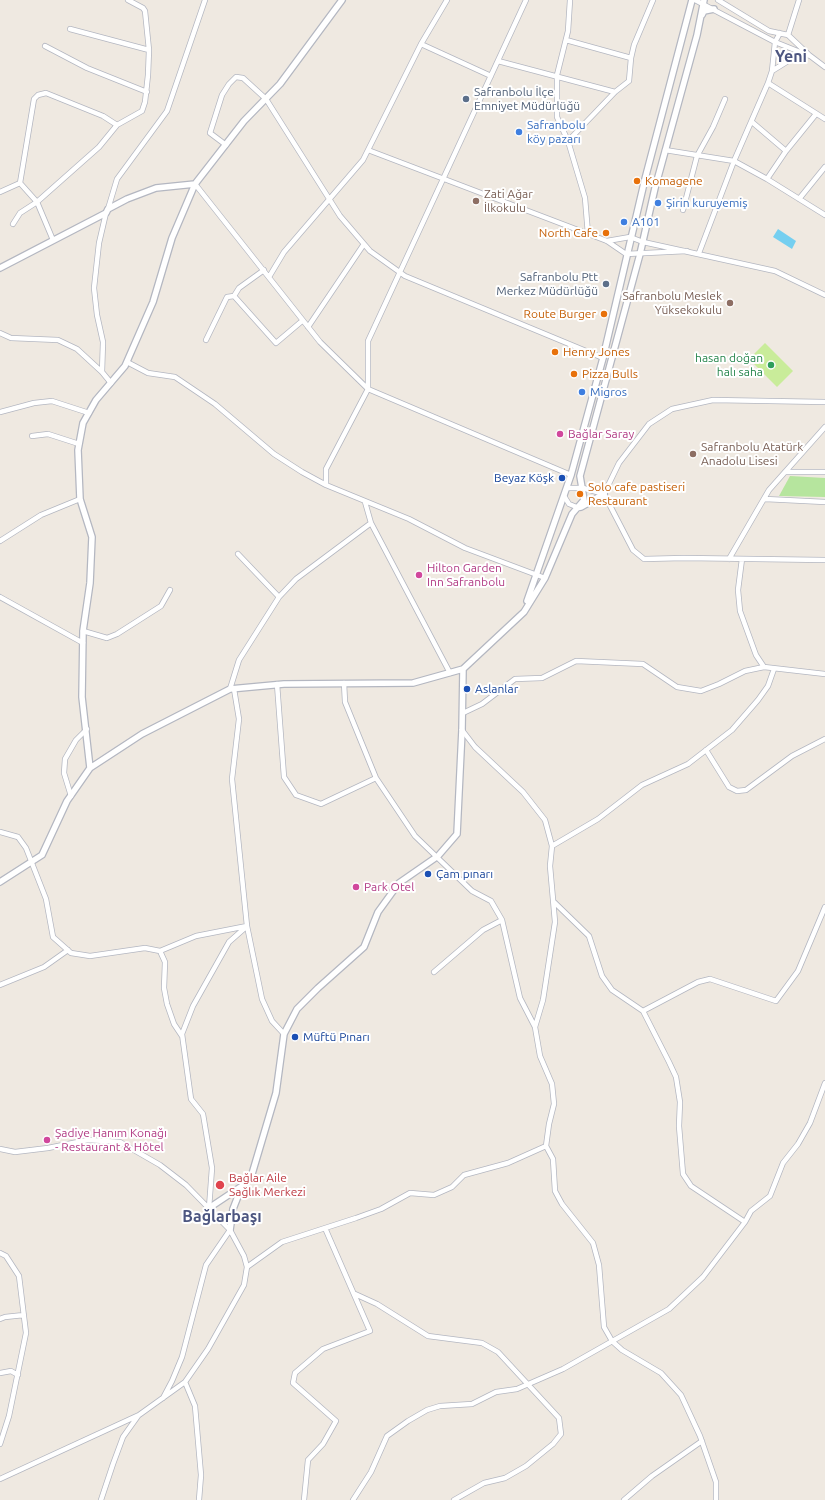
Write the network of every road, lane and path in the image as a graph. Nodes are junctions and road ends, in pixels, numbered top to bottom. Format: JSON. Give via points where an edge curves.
{"nodes":[{"id":1,"x":128,"y":0,"type":"edge"},
{"id":2,"x":205,"y":0,"type":"edge"},
{"id":3,"x":342,"y":0,"type":"edge"},
{"id":4,"x":447,"y":0,"type":"edge"},
{"id":5,"x":526,"y":0,"type":"edge"},
{"id":6,"x":570,"y":0,"type":"edge"},
{"id":7,"x":653,"y":0,"type":"edge"},
{"id":8,"x":694,"y":0,"type":"edge"},
{"id":9,"x":718,"y":0,"type":"edge"},
{"id":10,"x":799,"y":0,"type":"edge"},
{"id":11,"x":704,"y":2,"type":"edge"},
{"id":12,"x":714,"y":9,"type":"junction"},
{"id":13,"x":701,"y":17,"type":"junction"},
{"id":14,"x":70,"y":29,"type":"dead end"},
{"id":15,"x":780,"y":33,"type":"junction"},
{"id":16,"x":788,"y":35,"type":"junction"},
{"id":17,"x":566,"y":40,"type":"junction"},
{"id":18,"x":775,"y":42,"type":"junction"},
{"id":19,"x":421,"y":44,"type":"junction"},
{"id":20,"x":45,"y":46,"type":"dead end"},
{"id":21,"x":149,"y":50,"type":"junction"},
{"id":22,"x":802,"y":53,"type":"junction"},
{"id":23,"x":810,"y":56,"type":"junction"},
{"id":24,"x":631,"y":58,"type":"junction"},
{"id":25,"x":498,"y":61,"type":"junction"},
{"id":26,"x":825,"y":67,"type":"edge"},
{"id":27,"x":772,"y":71,"type":"junction"},
{"id":28,"x":556,"y":75,"type":"junction"},
{"id":29,"x":491,"y":76,"type":"junction"},
{"id":30,"x":768,"y":83,"type":"junction"},
{"id":31,"x":147,"y":92,"type":"junction"},
{"id":32,"x":616,"y":92,"type":"junction"},
{"id":33,"x":266,"y":99,"type":"junction"},
{"id":34,"x":724,"y":99,"type":"dead end"},
{"id":35,"x":816,"y":114,"type":"junction"},
{"id":36,"x":825,"y":119,"type":"edge"},
{"id":37,"x":752,"y":122,"type":"junction"},
{"id":38,"x":117,"y":125,"type":"junction"},
{"id":39,"x":568,"y":141,"type":"junction"},
{"id":40,"x":226,"y":145,"type":"junction"},
{"id":41,"x":368,"y":150,"type":"junction"},
{"id":42,"x":665,"y":150,"type":"junction"},
{"id":43,"x":786,"y":151,"type":"junction"},
{"id":44,"x":697,"y":156,"type":"junction"},
{"id":45,"x":734,"y":162,"type":"junction"},
{"id":46,"x":825,"y":167,"type":"edge"},
{"id":47,"x":444,"y":179,"type":"junction"},
{"id":48,"x":767,"y":179,"type":"junction"},
{"id":49,"x":20,"y":183,"type":"junction"},
{"id":50,"x":195,"y":184,"type":"junction"},
{"id":51,"x":0,"y":192,"type":"edge"},
{"id":52,"x":799,"y":199,"type":"junction"},
{"id":53,"x":330,"y":200,"type":"junction"},
{"id":54,"x":37,"y":202,"type":"junction"},
{"id":55,"x":683,"y":210,"type":"dead end"},
{"id":56,"x":107,"y":211,"type":"junction"},
{"id":57,"x":825,"y":215,"type":"edge"},
{"id":58,"x":13,"y":224,"type":"dead end"},
{"id":59,"x":588,"y":234,"type":"junction"},
{"id":60,"x":630,"y":237,"type":"junction"},
{"id":61,"x":53,"y":240,"type":"junction"},
{"id":62,"x":607,"y":241,"type":"junction"},
{"id":63,"x":643,"y":242,"type":"junction"},
{"id":64,"x":364,"y":244,"type":"junction"},
{"id":65,"x":687,"y":251,"type":"junction"},
{"id":66,"x":626,"y":254,"type":"junction"},
{"id":67,"x":640,"y":254,"type":"junction"},
{"id":68,"x":699,"y":254,"type":"junction"},
{"id":69,"x":0,"y":268,"type":"edge"},
{"id":70,"x":264,"y":270,"type":"junction"},
{"id":71,"x":399,"y":271,"type":"junction"},
{"id":72,"x":269,"y":277,"type":"junction"},
{"id":73,"x":825,"y":295,"type":"edge"},
{"id":74,"x":234,"y":296,"type":"junction"},
{"id":75,"x":302,"y":321,"type":"junction"},
{"id":76,"x":308,"y":327,"type":"junction"},
{"id":77,"x":0,"y":333,"type":"edge"},
{"id":78,"x":206,"y":340,"type":"dead end"},
{"id":79,"x":602,"y":358,"type":"junction"},
{"id":80,"x":127,"y":362,"type":"junction"},
{"id":81,"x":102,"y":372,"type":"junction"},
{"id":82,"x":110,"y":383,"type":"junction"},
{"id":83,"x":368,"y":389,"type":"junction"},
{"id":84,"x":825,"y":402,"type":"edge"},
{"id":85,"x":0,"y":412,"type":"edge"},
{"id":86,"x":89,"y":413,"type":"junction"},
{"id":87,"x":825,"y":427,"type":"edge"},
{"id":88,"x":32,"y":436,"type":"dead end"},
{"id":89,"x":79,"y":444,"type":"junction"},
{"id":90,"x":785,"y":472,"type":"junction"},
{"id":91,"x":825,"y":472,"type":"edge"},
{"id":92,"x":571,"y":475,"type":"junction"},
{"id":93,"x":326,"y":485,"type":"junction"},
{"id":94,"x":567,"y":488,"type":"junction"},
{"id":95,"x":583,"y":488,"type":"junction"},
{"id":96,"x":604,"y":494,"type":"junction"},
{"id":97,"x":564,"y":496,"type":"junction"},
{"id":98,"x":765,"y":499,"type":"junction"},
{"id":99,"x":80,"y":500,"type":"junction"},
{"id":100,"x":365,"y":502,"type":"junction"},
{"id":101,"x":825,"y":502,"type":"edge"},
{"id":102,"x":579,"y":508,"type":"junction"},
{"id":103,"x":371,"y":523,"type":"junction"},
{"id":104,"x":0,"y":541,"type":"edge"},
{"id":105,"x":238,"y":554,"type":"dead end"},
{"id":106,"x":729,"y":559,"type":"junction"},
{"id":107,"x":742,"y":559,"type":"junction"},
{"id":108,"x":825,"y":560,"type":"edge"},
{"id":109,"x":537,"y":576,"type":"junction"},
{"id":110,"x":545,"y":578,"type":"junction"},
{"id":111,"x":170,"y":590,"type":"dead end"},
{"id":112,"x":0,"y":597,"type":"edge"},
{"id":113,"x":279,"y":597,"type":"junction"},
{"id":114,"x":524,"y":612,"type":"junction"},
{"id":115,"x":83,"y":631,"type":"junction"},
{"id":116,"x":83,"y":643,"type":"junction"},
{"id":117,"x":764,"y":667,"type":"junction"},
{"id":118,"x":463,"y":669,"type":"junction"},
{"id":119,"x":774,"y":669,"type":"junction"},
{"id":120,"x":450,"y":673,"type":"junction"},
{"id":121,"x":825,"y":674,"type":"edge"},
{"id":122,"x":344,"y":683,"type":"junction"},
{"id":123,"x":277,"y":684,"type":"junction"},
{"id":124,"x":232,"y":689,"type":"junction"},
{"id":125,"x":462,"y":713,"type":"junction"},
{"id":126,"x":87,"y":729,"type":"junction"},
{"id":127,"x":462,"y":730,"type":"junction"},
{"id":128,"x":825,"y":739,"type":"edge"},
{"id":129,"x":706,"y":750,"type":"junction"},
{"id":130,"x":90,"y":768,"type":"junction"},
{"id":131,"x":376,"y":778,"type":"junction"},
{"id":132,"x":71,"y":796,"type":"junction"},
{"id":133,"x":0,"y":832,"type":"edge"},
{"id":134,"x":552,"y":846,"type":"junction"},
{"id":135,"x":438,"y":856,"type":"junction"},
{"id":136,"x":33,"y":861,"type":"junction"},
{"id":137,"x":0,"y":882,"type":"edge"},
{"id":138,"x":554,"y":902,"type":"junction"},
{"id":139,"x":825,"y":907,"type":"edge"},
{"id":140,"x":502,"y":920,"type":"junction"},
{"id":141,"x":248,"y":926,"type":"junction"},
{"id":142,"x":68,"y":950,"type":"junction"},
{"id":143,"x":160,"y":951,"type":"junction"},
{"id":144,"x":434,"y":972,"type":"dead end"},
{"id":145,"x":0,"y":985,"type":"edge"},
{"id":146,"x":643,"y":1011,"type":"junction"},
{"id":147,"x":535,"y":1027,"type":"junction"},
{"id":148,"x":284,"y":1034,"type":"junction"},
{"id":149,"x":182,"y":1036,"type":"junction"},
{"id":150,"x":825,"y":1083,"type":"edge"},
{"id":151,"x":546,"y":1146,"type":"junction"},
{"id":152,"x":0,"y":1149,"type":"edge"},
{"id":153,"x":242,"y":1186,"type":"junction"},
{"id":154,"x":209,"y":1208,"type":"junction"},
{"id":155,"x":745,"y":1222,"type":"junction"},
{"id":156,"x":325,"y":1228,"type":"junction"},
{"id":157,"x":230,"y":1230,"type":"junction"},
{"id":158,"x":0,"y":1252,"type":"edge"},
{"id":159,"x":247,"y":1267,"type":"junction"},
{"id":160,"x":355,"y":1294,"type":"junction"},
{"id":161,"x":24,"y":1315,"type":"junction"},
{"id":162,"x":0,"y":1320,"type":"edge"},
{"id":163,"x":612,"y":1341,"type":"junction"},
{"id":164,"x":0,"y":1373,"type":"edge"},
{"id":165,"x":18,"y":1375,"type":"junction"},
{"id":166,"x":185,"y":1382,"type":"junction"},
{"id":167,"x":527,"y":1384,"type":"junction"},
{"id":168,"x":162,"y":1399,"type":"junction"},
{"id":169,"x":139,"y":1415,"type":"junction"},
{"id":170,"x":702,"y":1441,"type":"junction"},
{"id":171,"x":0,"y":1444,"type":"edge"},
{"id":172,"x":0,"y":1479,"type":"edge"},
{"id":173,"x":101,"y":1500,"type":"edge"},
{"id":174,"x":199,"y":1500,"type":"edge"},
{"id":175,"x":304,"y":1500,"type":"edge"},
{"id":176,"x":353,"y":1500,"type":"edge"},
{"id":177,"x":454,"y":1500,"type":"edge"},
{"id":178,"x":624,"y":1500,"type":"edge"},
{"id":179,"x":716,"y":1500,"type":"edge"}],
"edges":[{"from":1,"to":21,"type":"street","via":[[145,11]]},
{"from":2,"to":56,"type":"street","via":[[167,111],[117,179]]},
{"from":3,"to":33,"type":"street"},
{"from":4,"to":19,"type":"street"},
{"from":5,"to":25,"type":"street"},
{"from":6,"to":17,"type":"street"},
{"from":7,"to":24,"type":"street"},
{"from":8,"to":11,"type":"street"},
{"from":8,"to":60,"type":"street"},
{"from":9,"to":15,"type":"street","via":[[769,31]]},
{"from":10,"to":16,"type":"street"},
{"from":11,"to":12,"type":"street"},
{"from":11,"to":13,"type":"street"},
{"from":12,"to":13,"type":"street","via":[[704,11]]},
{"from":12,"to":18,"type":"street"},
{"from":13,"to":42,"type":"street"},
{"from":14,"to":21,"type":"street"},
{"from":15,"to":16,"type":"street"},
{"from":15,"to":18,"type":"street"},
{"from":16,"to":23,"type":"street"},
{"from":17,"to":24,"type":"street"},
{"from":17,"to":28,"type":"street"},
{"from":18,"to":22,"type":"street"},
{"from":18,"to":27,"type":"street"},
{"from":19,"to":29,"type":"street"},
{"from":19,"to":41,"type":"street"},
{"from":20,"to":31,"type":"street","via":[[87,68]]},
{"from":21,"to":31,"type":"street"},
{"from":22,"to":23,"type":"street"},
{"from":22,"to":27,"type":"street"},
{"from":23,"to":26,"type":"street"},
{"from":24,"to":32,"type":"street","via":[[629,81]]},
{"from":25,"to":28,"type":"street"},
{"from":25,"to":29,"type":"street"},
{"from":27,"to":30,"type":"street"},
{"from":28,"to":32,"type":"street"},
{"from":28,"to":39,"type":"street","via":[[557,117]]},
{"from":29,"to":47,"type":"street"},
{"from":30,"to":35,"type":"street"},
{"from":30,"to":37,"type":"street"},
{"from":31,"to":38,"type":"street","via":[[142,111]]},
{"from":32,"to":39,"type":"street"},
{"from":33,"to":40,"type":"street","via":[[244,121]]},
{"from":33,"to":40,"type":"street","via":[[242,78],[236,77],[229,84],[222,96],[210,133]]},
{"from":33,"to":53,"type":"street"},
{"from":34,"to":44,"type":"street","via":[[713,127]]},
{"from":35,"to":36,"type":"street"},
{"from":35,"to":43,"type":"street"},
{"from":37,"to":43,"type":"street"},
{"from":37,"to":45,"type":"street"},
{"from":38,"to":49,"type":"street","via":[[103,116],[46,93],[38,95],[34,99]]},
{"from":38,"to":54,"type":"street","via":[[99,147]]},
{"from":39,"to":59,"type":"street","via":[[585,198]]},
{"from":40,"to":50,"type":"street"},
{"from":41,"to":47,"type":"street"},
{"from":41,"to":53,"type":"street","via":[[363,160]]},
{"from":42,"to":44,"type":"street"},
{"from":42,"to":63,"type":"street"},
{"from":43,"to":48,"type":"street"},
{"from":44,"to":45,"type":"street"},
{"from":44,"to":55,"type":"street"},
{"from":45,"to":48,"type":"street"},
{"from":45,"to":68,"type":"street"},
{"from":46,"to":52,"type":"street"},
{"from":47,"to":59,"type":"street"},
{"from":47,"to":71,"type":"street"},
{"from":48,"to":52,"type":"street"},
{"from":49,"to":51,"type":"street"},
{"from":49,"to":54,"type":"street"},
{"from":50,"to":56,"type":"street","via":[[156,188],[127,199]]},
{"from":50,"to":70,"type":"street"},
{"from":50,"to":80,"type":"street","via":[[172,238],[153,302]]},
{"from":52,"to":57,"type":"street"},
{"from":53,"to":64,"type":"street"},
{"from":53,"to":72,"type":"street","via":[[284,252]]},
{"from":54,"to":58,"type":"street","via":[[20,213]]},
{"from":54,"to":61,"type":"street"},
{"from":56,"to":61,"type":"street"},
{"from":56,"to":81,"type":"street","via":[[99,243],[94,288],[103,342]]},
{"from":59,"to":62,"type":"street"},
{"from":60,"to":62,"type":"street"},
{"from":60,"to":63,"type":"street"},
{"from":60,"to":66,"type":"street"},
{"from":61,"to":69,"type":"street"},
{"from":62,"to":66,"type":"street"},
{"from":63,"to":65,"type":"street"},
{"from":63,"to":67,"type":"street"},
{"from":64,"to":71,"type":"street"},
{"from":64,"to":76,"type":"street"},
{"from":65,"to":67,"type":"street"},
{"from":65,"to":68,"type":"street"},
{"from":66,"to":67,"type":"street"},
{"from":66,"to":79,"type":"street"},
{"from":67,"to":95,"type":"street","via":[[580,476]]},
{"from":68,"to":73,"type":"street","via":[[775,271]]},
{"from":70,"to":72,"type":"street"},
{"from":70,"to":74,"type":"street","via":[[239,288]]},
{"from":71,"to":79,"type":"street","via":[[405,276]]},
{"from":71,"to":83,"type":"street","via":[[368,341]]},
{"from":72,"to":75,"type":"street"},
{"from":74,"to":75,"type":"street","via":[[276,343]]},
{"from":74,"to":78,"type":"street","via":[[227,297]]},
{"from":75,"to":76,"type":"street"},
{"from":76,"to":83,"type":"street"},
{"from":77,"to":81,"type":"street","via":[[11,338],[58,340],[77,349]]},
{"from":79,"to":92,"type":"street"},
{"from":80,"to":82,"type":"street"},
{"from":80,"to":93,"type":"street","via":[[148,373],[175,377],[215,404],[274,454]]},
{"from":81,"to":82,"type":"street"},
{"from":82,"to":86,"type":"street"},
{"from":83,"to":92,"type":"street"},
{"from":83,"to":93,"type":"street","via":[[326,469]]},
{"from":84,"to":96,"type":"street","via":[[713,400],[672,409],[649,424],[619,463]]},
{"from":85,"to":86,"type":"street","via":[[52,401]]},
{"from":86,"to":89,"type":"street","via":[[83,423]]},
{"from":87,"to":90,"type":"street"},
{"from":88,"to":89,"type":"street","via":[[48,434]]},
{"from":89,"to":99,"type":"street"},
{"from":90,"to":91,"type":"street"},
{"from":90,"to":98,"type":"street","via":[[768,490]]},
{"from":92,"to":94,"type":"street"},
{"from":93,"to":100,"type":"street"},
{"from":94,"to":95,"type":"street"},
{"from":94,"to":97,"type":"street"},
{"from":95,"to":96,"type":"street"},
{"from":95,"to":102,"type":"street","via":[[584,500]]},
{"from":96,"to":102,"type":"street"},
{"from":96,"to":106,"type":"street","via":[[633,550],[644,560]]},
{"from":97,"to":102,"type":"street","via":[[569,504]]},
{"from":97,"to":109,"type":"street"},
{"from":98,"to":101,"type":"street"},
{"from":98,"to":106,"type":"street"},
{"from":99,"to":104,"type":"street","via":[[41,515]]},
{"from":99,"to":115,"type":"street","via":[[92,537],[90,583]]},
{"from":100,"to":103,"type":"street"},
{"from":100,"to":109,"type":"street","via":[[409,519],[465,548]]},
{"from":102,"to":110,"type":"street","via":[[572,514]]},
{"from":103,"to":113,"type":"street","via":[[296,579]]},
{"from":103,"to":120,"type":"street"},
{"from":105,"to":113,"type":"street"},
{"from":106,"to":107,"type":"street"},
{"from":107,"to":108,"type":"street"},
{"from":107,"to":117,"type":"street","via":[[738,590],[740,611],[756,655]]},
{"from":109,"to":110,"type":"street"},
{"from":109,"to":114,"type":"street"},
{"from":110,"to":114,"type":"street"},
{"from":111,"to":115,"type":"street","via":[[161,606],[108,638]]},
{"from":112,"to":116,"type":"street"},
{"from":113,"to":124,"type":"street","via":[[239,660]]},
{"from":114,"to":118,"type":"street"},
{"from":115,"to":116,"type":"street"},
{"from":116,"to":126,"type":"street","via":[[82,698]]},
{"from":117,"to":119,"type":"street"},
{"from":117,"to":125,"type":"street","via":[[745,671],[701,691],[677,687],[643,664],[576,661],[542,678],[515,679],[482,704]]},
{"from":118,"to":120,"type":"street"},
{"from":118,"to":125,"type":"street"},
{"from":119,"to":121,"type":"street"},
{"from":119,"to":129,"type":"street","via":[[768,686],[758,700],[732,730]]},
{"from":120,"to":122,"type":"street","via":[[413,682]]},
{"from":122,"to":123,"type":"street"},
{"from":122,"to":131,"type":"street","via":[[345,702]]},
{"from":123,"to":124,"type":"street"},
{"from":123,"to":131,"type":"street","via":[[284,777],[296,795],[321,804]]},
{"from":124,"to":130,"type":"street","via":[[142,734]]},
{"from":124,"to":141,"type":"street","via":[[239,719],[232,779]]},
{"from":125,"to":127,"type":"street"},
{"from":126,"to":130,"type":"street"},
{"from":126,"to":132,"type":"street","via":[[76,740],[65,759],[64,773]]},
{"from":127,"to":134,"type":"street","via":[[475,747],[523,792],[545,820]]},
{"from":127,"to":135,"type":"street","via":[[457,834]]},
{"from":128,"to":129,"type":"street","via":[[792,756],[746,790],[737,791],[729,787]]},
{"from":129,"to":134,"type":"street","via":[[688,764],[642,785],[598,819]]},
{"from":130,"to":132,"type":"street"},
{"from":131,"to":135,"type":"street","via":[[415,836]]},
{"from":132,"to":136,"type":"street","via":[[42,856]]},
{"from":133,"to":136,"type":"street","via":[[18,837]]},
{"from":134,"to":138,"type":"street","via":[[550,866]]},
{"from":135,"to":140,"type":"street","via":[[472,892],[491,901]]},
{"from":135,"to":148,"type":"street","via":[[400,883],[378,912],[364,947],[298,1009]]},
{"from":136,"to":137,"type":"street"},
{"from":136,"to":142,"type":"street","via":[[46,899],[53,938]]},
{"from":138,"to":146,"type":"street","via":[[589,936],[602,976],[612,990]]},
{"from":138,"to":147,"type":"street","via":[[555,922],[544,992]]},
{"from":139,"to":146,"type":"street","via":[[798,971],[776,1001],[710,979],[698,982]]},
{"from":140,"to":144,"type":"street","via":[[483,930]]},
{"from":140,"to":147,"type":"street","via":[[520,998]]},
{"from":141,"to":143,"type":"street","via":[[196,936]]},
{"from":141,"to":148,"type":"street","via":[[262,999],[272,1021]]},
{"from":141,"to":149,"type":"street","via":[[225,948],[193,1006]]},
{"from":142,"to":143,"type":"street","via":[[90,956],[145,948]]},
{"from":142,"to":145,"type":"street","via":[[44,967]]},
{"from":143,"to":149,"type":"street","via":[[165,962],[164,988],[167,1004],[174,1024]]},
{"from":146,"to":155,"type":"street","via":[[676,1077],[680,1102],[683,1174],[691,1186]]},
{"from":147,"to":151,"type":"street","via":[[540,1056],[552,1084],[554,1104]]},
{"from":148,"to":153,"type":"street","via":[[276,1093],[252,1174]]},
{"from":149,"to":154,"type":"street","via":[[191,1099],[203,1114],[212,1168]]},
{"from":150,"to":155,"type":"street","via":[[810,1123],[783,1163],[770,1196],[751,1211]]},
{"from":151,"to":156,"type":"street","via":[[508,1164],[464,1175],[452,1187],[434,1195],[410,1193],[375,1211]]},
{"from":151,"to":163,"type":"street","via":[[553,1159],[555,1191],[562,1204],[593,1243],[598,1265],[604,1327]]},
{"from":152,"to":154,"type":"street","via":[[15,1152],[88,1140],[120,1142],[160,1165],[186,1185]]},
{"from":153,"to":154,"type":"street"},
{"from":153,"to":157,"type":"street","via":[[233,1208]]},
{"from":154,"to":157,"type":"street"},
{"from":155,"to":163,"type":"street","via":[[703,1276],[669,1309]]},
{"from":156,"to":159,"type":"street","via":[[282,1242]]},
{"from":156,"to":160,"type":"street"},
{"from":157,"to":159,"type":"street"},
{"from":157,"to":168,"type":"street","via":[[206,1265],[182,1358]]},
{"from":158,"to":161,"type":"street","via":[[6,1256],[18,1276]]},
{"from":159,"to":166,"type":"street","via":[[244,1285],[208,1349]]},
{"from":160,"to":167,"type":"street","via":[[377,1304],[428,1336],[482,1343],[498,1352]]},
{"from":160,"to":175,"type":"street","via":[[370,1331],[323,1349],[295,1373],[293,1383],[336,1421],[323,1444],[308,1460]]},
{"from":161,"to":162,"type":"street"},
{"from":161,"to":165,"type":"street","via":[[26,1333]]},
{"from":163,"to":167,"type":"street","via":[[563,1369]]},
{"from":163,"to":170,"type":"street","via":[[622,1350],[661,1373],[681,1395]]},
{"from":164,"to":165,"type":"street","via":[[11,1371]]},
{"from":165,"to":171,"type":"street"},
{"from":166,"to":168,"type":"street"},
{"from":166,"to":174,"type":"street","via":[[195,1406],[202,1475]]},
{"from":167,"to":176,"type":"street","via":[[517,1389],[496,1392],[472,1404],[440,1406],[427,1410],[408,1421],[388,1436],[371,1472]]},
{"from":167,"to":177,"type":"street","via":[[559,1418],[561,1434],[526,1466],[505,1478],[484,1483]]},
{"from":168,"to":169,"type":"street"},
{"from":169,"to":172,"type":"street"},
{"from":169,"to":173,"type":"street","via":[[123,1437]]},
{"from":170,"to":178,"type":"street","via":[[652,1476]]},
{"from":170,"to":179,"type":"street","via":[[716,1482]]}]}
